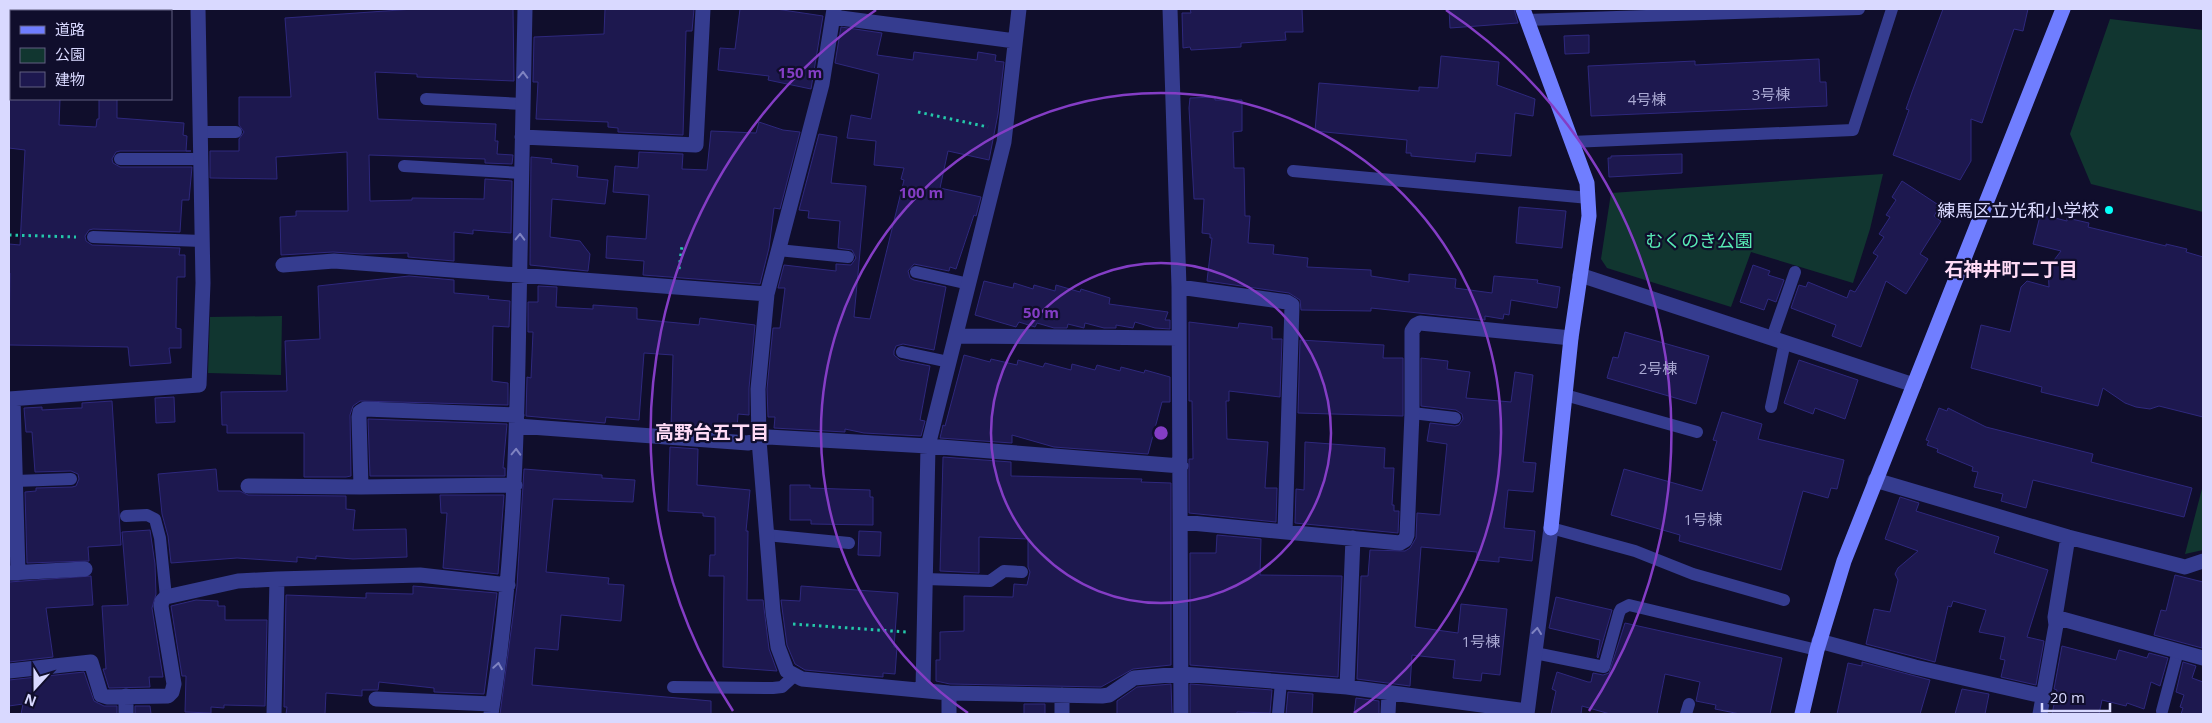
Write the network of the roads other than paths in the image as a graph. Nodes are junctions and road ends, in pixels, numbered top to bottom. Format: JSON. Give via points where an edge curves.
{"nodes":[{"id":1,"x":198,"y":9,"type":"edge"},
{"id":2,"x":524,"y":9,"type":"edge"},
{"id":3,"x":703,"y":9,"type":"edge"},
{"id":4,"x":1019,"y":9,"type":"edge"},
{"id":5,"x":1170,"y":9,"type":"edge"},
{"id":6,"x":1859,"y":9,"type":"edge"},
{"id":7,"x":1892,"y":9,"type":"edge"},
{"id":8,"x":2063,"y":9,"type":"edge"},
{"id":9,"x":834,"y":13,"type":"edge"},
{"id":10,"x":1525,"y":14,"type":"edge"},
{"id":11,"x":1015,"y":41,"type":"junction"},
{"id":12,"x":426,"y":99,"type":"dead end"},
{"id":13,"x":523,"y":104,"type":"junction"},
{"id":14,"x":200,"y":132,"type":"junction"},
{"id":15,"x":236,"y":132,"type":"dead end"},
{"id":16,"x":522,"y":137,"type":"junction"},
{"id":17,"x":1571,"y":142,"type":"junction"},
{"id":18,"x":120,"y":159,"type":"dead end"},
{"id":19,"x":201,"y":159,"type":"junction"},
{"id":20,"x":404,"y":166,"type":"dead end"},
{"id":21,"x":1293,"y":171,"type":"dead end"},
{"id":22,"x":522,"y":174,"type":"junction"},
{"id":23,"x":1589,"y":198,"type":"junction"},
{"id":24,"x":93,"y":237,"type":"road end"},
{"id":25,"x":202,"y":241,"type":"junction"},
{"id":26,"x":778,"y":250,"type":"junction"},
{"id":27,"x":848,"y":257,"type":"dead end"},
{"id":28,"x":283,"y":264,"type":"dead end"},
{"id":29,"x":916,"y":272,"type":"dead end"},
{"id":30,"x":1795,"y":272,"type":"dead end"},
{"id":31,"x":520,"y":274,"type":"junction"},
{"id":32,"x":1580,"y":275,"type":"junction"},
{"id":33,"x":969,"y":284,"type":"junction"},
{"id":34,"x":1179,"y":287,"type":"junction"},
{"id":35,"x":767,"y":294,"type":"junction"},
{"id":36,"x":956,"y":336,"type":"junction"},
{"id":37,"x":1179,"y":338,"type":"junction"},
{"id":38,"x":1571,"y":338,"type":"junction"},
{"id":39,"x":1779,"y":340,"type":"junction"},
{"id":40,"x":902,"y":352,"type":"dead end"},
{"id":41,"x":949,"y":362,"type":"junction"},
{"id":42,"x":1914,"y":385,"type":"junction"},
{"id":43,"x":1565,"y":395,"type":"junction"},
{"id":44,"x":11,"y":399,"type":"edge"},
{"id":45,"x":1771,"y":406,"type":"dead end"},
{"id":46,"x":1412,"y":413,"type":"junction"},
{"id":47,"x":1455,"y":418,"type":"dead end"},
{"id":48,"x":517,"y":420,"type":"junction"},
{"id":49,"x":1697,"y":432,"type":"dead end"},
{"id":50,"x":759,"y":440,"type":"junction"},
{"id":51,"x":928,"y":446,"type":"junction"},
{"id":52,"x":1181,"y":466,"type":"junction"},
{"id":53,"x":71,"y":479,"type":"dead end"},
{"id":54,"x":1875,"y":480,"type":"junction"},
{"id":55,"x":16,"y":481,"type":"junction"},
{"id":56,"x":515,"y":485,"type":"junction"},
{"id":57,"x":248,"y":486,"type":"dead end"},
{"id":58,"x":361,"y":487,"type":"junction"},
{"id":59,"x":126,"y":516,"type":"dead end"},
{"id":60,"x":1182,"y":522,"type":"junction"},
{"id":61,"x":1551,"y":528,"type":"junction"},
{"id":62,"x":1285,"y":532,"type":"junction"},
{"id":63,"x":766,"y":534,"type":"junction"},
{"id":64,"x":2068,"y":537,"type":"junction"},
{"id":65,"x":1353,"y":538,"type":"junction"},
{"id":66,"x":849,"y":543,"type":"dead end"},
{"id":67,"x":2203,"y":561,"type":"edge"},
{"id":68,"x":85,"y":569,"type":"dead end"},
{"id":69,"x":1022,"y":572,"type":"dead end"},
{"id":70,"x":14,"y":573,"type":"edge"},
{"id":71,"x":277,"y":579,"type":"junction"},
{"id":72,"x":926,"y":579,"type":"junction"},
{"id":73,"x":508,"y":585,"type":"junction"},
{"id":74,"x":166,"y":597,"type":"junction"},
{"id":75,"x":1784,"y":600,"type":"dead end"},
{"id":76,"x":2055,"y":617,"type":"junction"},
{"id":77,"x":1818,"y":645,"type":"junction"},
{"id":78,"x":2178,"y":651,"type":"junction"},
{"id":79,"x":1535,"y":652,"type":"junction"},
{"id":80,"x":2203,"y":658,"type":"edge"},
{"id":81,"x":9,"y":671,"type":"edge"},
{"id":82,"x":1182,"y":674,"type":"junction"},
{"id":83,"x":794,"y":676,"type":"junction"},
{"id":84,"x":1281,"y":682,"type":"junction"},
{"id":85,"x":673,"y":687,"type":"dead end"},
{"id":86,"x":1347,"y":688,"type":"junction"},
{"id":87,"x":923,"y":690,"type":"junction"},
{"id":88,"x":949,"y":693,"type":"junction"},
{"id":89,"x":1389,"y":694,"type":"junction"},
{"id":90,"x":1062,"y":695,"type":"junction"},
{"id":91,"x":126,"y":696,"type":"junction"},
{"id":92,"x":2043,"y":696,"type":"junction"},
{"id":93,"x":376,"y":699,"type":"dead end"},
{"id":94,"x":492,"y":709,"type":"edge"},
{"id":95,"x":2162,"y":711,"type":"dead end"},
{"id":96,"x":1527,"y":713,"type":"edge"},
{"id":97,"x":126,"y":714,"type":"edge"},
{"id":98,"x":274,"y":714,"type":"edge"},
{"id":99,"x":949,"y":714,"type":"edge"},
{"id":100,"x":1062,"y":714,"type":"edge"},
{"id":101,"x":1181,"y":714,"type":"edge"},
{"id":102,"x":1278,"y":714,"type":"edge"},
{"id":103,"x":1388,"y":714,"type":"edge"},
{"id":104,"x":1802,"y":714,"type":"edge"},
{"id":105,"x":2040,"y":714,"type":"edge"}],
"edges":[{"from":1,"to":14,"type":"street"},
{"from":13,"to":2,"type":"street","one_way":true},
{"from":3,"to":16,"type":"street","via":[[696,145]]},
{"from":4,"to":11,"type":"street"},
{"from":5,"to":34,"type":"street"},
{"from":6,"to":10,"type":"lane"},
{"from":7,"to":17,"type":"lane","via":[[1853,130]]},
{"from":8,"to":42,"type":"street"},
{"from":9,"to":11,"type":"street"},
{"from":9,"to":26,"type":"street","via":[[822,84]]},
{"from":10,"to":17,"type":"street"},
{"from":11,"to":33,"type":"street","via":[[1005,131]]},
{"from":12,"to":13,"type":"lane"},
{"from":13,"to":16,"type":"street"},
{"from":14,"to":15,"type":"lane"},
{"from":14,"to":19,"type":"street"},
{"from":16,"to":22,"type":"street"},
{"from":17,"to":23,"type":"street","via":[[1587,183]]},
{"from":18,"to":19,"type":"lane"},
{"from":19,"to":25,"type":"street"},
{"from":20,"to":22,"type":"lane"},
{"from":21,"to":23,"type":"lane"},
{"from":31,"to":22,"type":"street","one_way":true},
{"from":23,"to":32,"type":"street"},
{"from":24,"to":25,"type":"lane"},
{"from":25,"to":44,"type":"street","via":[[199,385]]},
{"from":26,"to":27,"type":"lane"},
{"from":26,"to":35,"type":"street"},
{"from":28,"to":31,"type":"street","via":[[334,261]]},
{"from":29,"to":33,"type":"lane"},
{"from":30,"to":39,"type":"lane"},
{"from":31,"to":35,"type":"street"},
{"from":31,"to":48,"type":"street"},
{"from":32,"to":38,"type":"street"},
{"from":32,"to":39,"type":"street"},
{"from":33,"to":36,"type":"street"},
{"from":34,"to":37,"type":"street"},
{"from":34,"to":62,"type":"street","via":[[1292,305]]},
{"from":35,"to":50,"type":"street","via":[[758,389]]},
{"from":36,"to":37,"type":"street"},
{"from":36,"to":41,"type":"street"},
{"from":37,"to":52,"type":"street"},
{"from":38,"to":43,"type":"street"},
{"from":38,"to":46,"type":"street","via":[[1420,323],[1412,331]]},
{"from":39,"to":42,"type":"street"},
{"from":39,"to":45,"type":"lane"},
{"from":40,"to":41,"type":"lane"},
{"from":41,"to":51,"type":"street"},
{"from":42,"to":54,"type":"street"},
{"from":43,"to":49,"type":"lane"},
{"from":43,"to":61,"type":"street"},
{"from":44,"to":55,"type":"street"},
{"from":46,"to":47,"type":"lane"},
{"from":46,"to":65,"type":"street","via":[[1405,540],[1400,543]]},
{"from":48,"to":50,"type":"street","via":[[748,443]]},
{"from":56,"to":48,"type":"street","one_way":true},
{"from":48,"to":58,"type":"street","via":[[360,412]]},
{"from":50,"to":51,"type":"street","via":[[768,437]]},
{"from":50,"to":63,"type":"street"},
{"from":51,"to":52,"type":"street"},
{"from":51,"to":72,"type":"street"},
{"from":52,"to":60,"type":"street"},
{"from":53,"to":55,"type":"lane"},
{"from":54,"to":64,"type":"street"},
{"from":54,"to":77,"type":"street","via":[[1844,561]]},
{"from":55,"to":70,"type":"street"},
{"from":56,"to":58,"type":"street"},
{"from":56,"to":73,"type":"street"},
{"from":57,"to":58,"type":"street"},
{"from":59,"to":74,"type":"lane","via":[[147,515],[155,519]]},
{"from":60,"to":62,"type":"street"},
{"from":60,"to":82,"type":"street"},
{"from":61,"to":75,"type":"lane","via":[[1635,551],[1693,574]]},
{"from":79,"to":61,"type":"street","one_way":true},
{"from":62,"to":65,"type":"street"},
{"from":63,"to":66,"type":"lane"},
{"from":63,"to":83,"type":"street","via":[[778,647],[788,671]]},
{"from":64,"to":67,"type":"street","via":[[2184,566]]},
{"from":64,"to":76,"type":"street"},
{"from":65,"to":86,"type":"street"},
{"from":68,"to":70,"type":"street"},
{"from":69,"to":72,"type":"lane","via":[[1004,571],[990,581]]},
{"from":71,"to":73,"type":"street","via":[[420,576]]},
{"from":71,"to":74,"type":"street","via":[[238,581]]},
{"from":71,"to":98,"type":"street"},
{"from":72,"to":87,"type":"street"},
{"from":94,"to":73,"type":"street","one_way":true},
{"from":74,"to":91,"type":"street","via":[[161,606],[174,684],[172,692],[168,696]]},
{"from":76,"to":78,"type":"street"},
{"from":76,"to":92,"type":"street"},
{"from":77,"to":79,"type":"lane","via":[[1629,605],[1621,609],[1604,667]]},
{"from":77,"to":92,"type":"street"},
{"from":77,"to":104,"type":"street"},
{"from":78,"to":80,"type":"street"},
{"from":78,"to":95,"type":"lane"},
{"from":79,"to":96,"type":"street"},
{"from":81,"to":91,"type":"street","via":[[91,662],[102,695]]},
{"from":82,"to":84,"type":"street"},
{"from":82,"to":90,"type":"street","via":[[1134,678],[1109,695]]},
{"from":82,"to":101,"type":"street"},
{"from":83,"to":85,"type":"lane","via":[[782,686],[773,688]]},
{"from":83,"to":87,"type":"street","via":[[802,680]]},
{"from":84,"to":86,"type":"street"},
{"from":84,"to":102,"type":"lane"},
{"from":86,"to":89,"type":"street"},
{"from":87,"to":88,"type":"street"},
{"from":88,"to":90,"type":"street"},
{"from":88,"to":99,"type":"street"},
{"from":89,"to":96,"type":"street"},
{"from":89,"to":103,"type":"street"},
{"from":90,"to":100,"type":"street"},
{"from":91,"to":97,"type":"street"},
{"from":92,"to":105,"type":"street"},
{"from":93,"to":94,"type":"street"}]}
